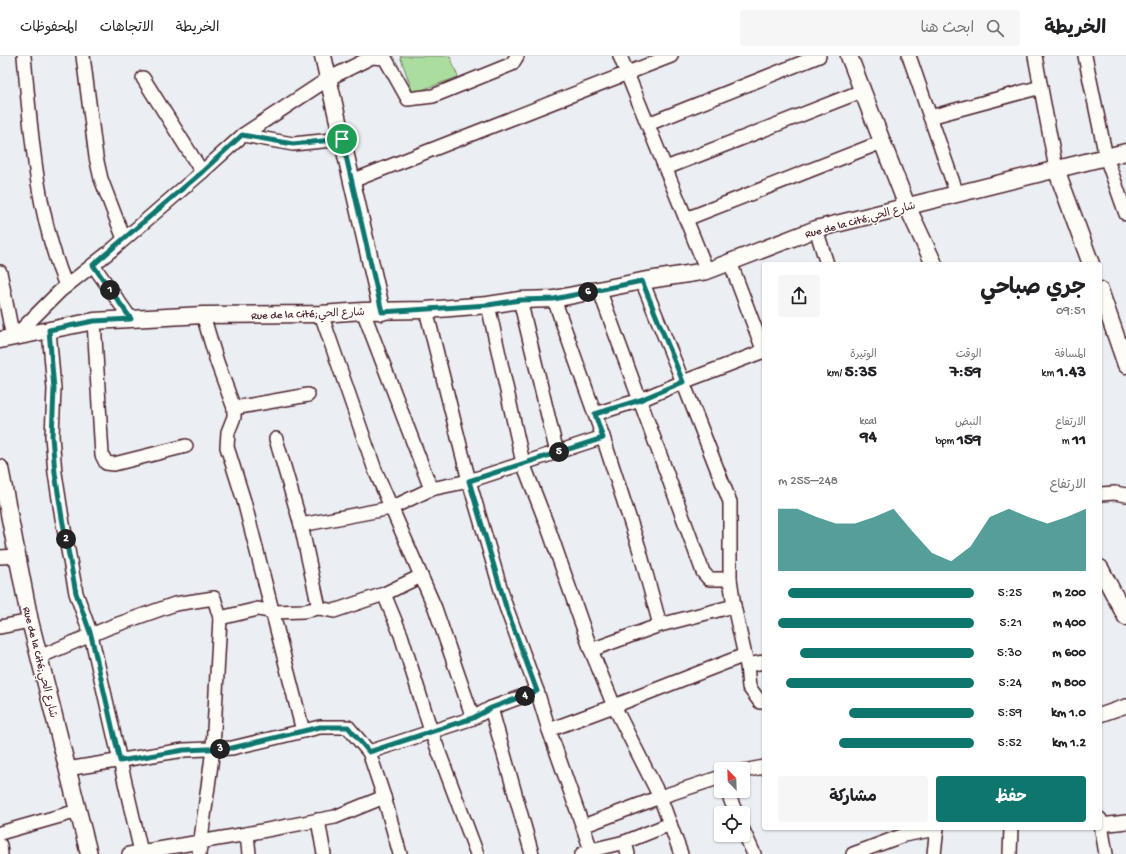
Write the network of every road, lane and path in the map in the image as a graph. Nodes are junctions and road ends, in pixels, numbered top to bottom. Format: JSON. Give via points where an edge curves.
{"nodes":[{"id":1,"x":24,"y":56,"type":"edge"},
{"id":2,"x":83,"y":56,"type":"edge"},
{"id":3,"x":323,"y":56,"type":"edge"},
{"id":4,"x":517,"y":56,"type":"edge"},
{"id":5,"x":620,"y":56,"type":"edge"},
{"id":6,"x":671,"y":56,"type":"edge"},
{"id":7,"x":819,"y":56,"type":"edge"},
{"id":8,"x":849,"y":56,"type":"edge"},
{"id":9,"x":909,"y":56,"type":"edge"},
{"id":10,"x":1035,"y":56,"type":"edge"},
{"id":11,"x":1085,"y":56,"type":"edge"},
{"id":12,"x":627,"y":74,"type":"junction"},
{"id":13,"x":143,"y":78,"type":"dead end"},
{"id":14,"x":328,"y":79,"type":"junction"},
{"id":15,"x":1040,"y":87,"type":"junction"},
{"id":16,"x":862,"y":91,"type":"junction"},
{"id":17,"x":930,"y":117,"type":"junction"},
{"id":18,"x":648,"y":124,"type":"junction"},
{"id":19,"x":242,"y":135,"type":"junction"},
{"id":20,"x":342,"y":139,"type":"junction"},
{"id":21,"x":882,"y":142,"type":"junction"},
{"id":22,"x":1126,"y":152,"type":"edge"},
{"id":23,"x":1106,"y":157,"type":"junction"},
{"id":24,"x":666,"y":168,"type":"junction"},
{"id":25,"x":1056,"y":169,"type":"junction"},
{"id":26,"x":202,"y":172,"type":"junction"},
{"id":27,"x":352,"y":182,"type":"junction"},
{"id":28,"x":957,"y":194,"type":"junction"},
{"id":29,"x":907,"y":206,"type":"junction"},
{"id":30,"x":1126,"y":214,"type":"edge"},
{"id":31,"x":686,"y":219,"type":"junction"},
{"id":32,"x":816,"y":229,"type":"junction"},
{"id":33,"x":124,"y":239,"type":"junction"},
{"id":34,"x":730,"y":262,"type":"junction"},
{"id":35,"x":825,"y":262,"type":"edge"},
{"id":36,"x":933,"y":262,"type":"edge"},
{"id":37,"x":1090,"y":262,"type":"edge"},
{"id":38,"x":93,"y":265,"type":"junction"},
{"id":39,"x":707,"y":271,"type":"junction"},
{"id":40,"x":0,"y":272,"type":"edge"},
{"id":41,"x":642,"y":281,"type":"junction"},
{"id":42,"x":66,"y":286,"type":"junction"},
{"id":43,"x":599,"y":289,"type":"junction"},
{"id":44,"x":1102,"y":295,"type":"edge"},
{"id":45,"x":554,"y":299,"type":"junction"},
{"id":46,"x":520,"y":300,"type":"junction"},
{"id":47,"x":488,"y":305,"type":"junction"},
{"id":48,"x":426,"y":310,"type":"junction"},
{"id":49,"x":363,"y":311,"type":"junction"},
{"id":50,"x":382,"y":312,"type":"junction"},
{"id":51,"x":321,"y":314,"type":"junction"},
{"id":52,"x":203,"y":315,"type":"junction"},
{"id":53,"x":131,"y":319,"type":"junction"},
{"id":54,"x":94,"y":321,"type":"junction"},
{"id":55,"x":49,"y":330,"type":"junction"},
{"id":56,"x":6,"y":339,"type":"edge"},
{"id":57,"x":1123,"y":344,"type":"edge"},
{"id":58,"x":762,"y":346,"type":"edge"},
{"id":59,"x":762,"y":352,"type":"edge"},
{"id":60,"x":1126,"y":365,"type":"edge"},
{"id":61,"x":683,"y":382,"type":"junction"},
{"id":62,"x":308,"y":395,"type":"dead end"},
{"id":63,"x":640,"y":400,"type":"junction"},
{"id":64,"x":234,"y":408,"type":"junction"},
{"id":65,"x":595,"y":414,"type":"junction"},
{"id":66,"x":603,"y":438,"type":"junction"},
{"id":67,"x":276,"y":439,"type":"dead end"},
{"id":68,"x":186,"y":446,"type":"dead end"},
{"id":69,"x":557,"y":452,"type":"junction"},
{"id":70,"x":524,"y":463,"type":"junction"},
{"id":71,"x":0,"y":468,"type":"edge"},
{"id":72,"x":469,"y":481,"type":"junction"},
{"id":73,"x":431,"y":489,"type":"junction"},
{"id":74,"x":1102,"y":494,"type":"edge"},
{"id":75,"x":1126,"y":495,"type":"edge"},
{"id":76,"x":391,"y":508,"type":"junction"},
{"id":77,"x":301,"y":525,"type":"junction"},
{"id":78,"x":17,"y":556,"type":"junction"},
{"id":79,"x":0,"y":557,"type":"edge"},
{"id":80,"x":1102,"y":572,"type":"edge"},
{"id":81,"x":421,"y":576,"type":"junction"},
{"id":82,"x":730,"y":579,"type":"junction"},
{"id":83,"x":384,"y":594,"type":"junction"},
{"id":84,"x":734,"y":606,"type":"junction"},
{"id":85,"x":319,"y":608,"type":"junction"},
{"id":86,"x":273,"y":612,"type":"junction"},
{"id":87,"x":220,"y":618,"type":"junction"},
{"id":88,"x":1126,"y":618,"type":"edge"},
{"id":89,"x":30,"y":621,"type":"junction"},
{"id":90,"x":660,"y":625,"type":"junction"},
{"id":91,"x":0,"y":627,"type":"edge"},
{"id":92,"x":91,"y":635,"type":"junction"},
{"id":93,"x":591,"y":650,"type":"junction"},
{"id":94,"x":39,"y":657,"type":"junction"},
{"id":95,"x":746,"y":660,"type":"junction"},
{"id":96,"x":762,"y":662,"type":"edge"},
{"id":97,"x":537,"y":691,"type":"junction"},
{"id":98,"x":762,"y":704,"type":"edge"},
{"id":99,"x":614,"y":706,"type":"junction"},
{"id":100,"x":1126,"y":706,"type":"edge"},
{"id":101,"x":491,"y":708,"type":"junction"},
{"id":102,"x":1102,"y":714,"type":"edge"},
{"id":103,"x":473,"y":718,"type":"junction"},
{"id":104,"x":549,"y":730,"type":"junction"},
{"id":105,"x":431,"y":731,"type":"junction"},
{"id":106,"x":303,"y":732,"type":"junction"},
{"id":107,"x":213,"y":749,"type":"junction"},
{"id":108,"x":369,"y":752,"type":"junction"},
{"id":109,"x":120,"y":761,"type":"junction"},
{"id":110,"x":762,"y":768,"type":"edge"},
{"id":111,"x":67,"y":769,"type":"junction"},
{"id":112,"x":750,"y":770,"type":"edge"},
{"id":113,"x":714,"y":779,"type":"edge"},
{"id":114,"x":384,"y":797,"type":"junction"},
{"id":115,"x":660,"y":797,"type":"junction"},
{"id":116,"x":78,"y":811,"type":"junction"},
{"id":117,"x":318,"y":820,"type":"junction"},
{"id":118,"x":1102,"y":822,"type":"edge"},
{"id":119,"x":1126,"y":822,"type":"edge"},
{"id":120,"x":670,"y":824,"type":"junction"},
{"id":121,"x":583,"y":826,"type":"junction"},
{"id":122,"x":1102,"y":828,"type":"edge"},
{"id":123,"x":928,"y":830,"type":"edge"},
{"id":124,"x":937,"y":830,"type":"edge"},
{"id":125,"x":1011,"y":830,"type":"edge"},
{"id":126,"x":0,"y":833,"type":"edge"},
{"id":127,"x":247,"y":834,"type":"junction"},
{"id":128,"x":748,"y":842,"type":"edge"},
{"id":129,"x":0,"y":846,"type":"edge"},
{"id":130,"x":201,"y":848,"type":"edge"},
{"id":131,"x":626,"y":848,"type":"edge"},
{"id":132,"x":587,"y":852,"type":"edge"},
{"id":133,"x":135,"y":853,"type":"edge"},
{"id":134,"x":1,"y":854,"type":"edge"},
{"id":135,"x":89,"y":854,"type":"edge"},
{"id":136,"x":249,"y":854,"type":"edge"},
{"id":137,"x":324,"y":854,"type":"edge"},
{"id":138,"x":400,"y":854,"type":"edge"},
{"id":139,"x":477,"y":854,"type":"edge"},
{"id":140,"x":532,"y":854,"type":"edge"},
{"id":141,"x":681,"y":854,"type":"edge"},
{"id":142,"x":754,"y":854,"type":"edge"},
{"id":143,"x":853,"y":854,"type":"edge"},
{"id":144,"x":934,"y":854,"type":"edge"},
{"id":145,"x":1010,"y":854,"type":"edge"},
{"id":146,"x":1106,"y":854,"type":"edge"}],
"edges":[{"from":1,"to":42,"type":"street","via":[[41,203],[56,262]]},
{"from":2,"to":33,"type":"street","via":[[96,157],[101,179]]},
{"from":3,"to":14,"type":"street"},
{"from":4,"to":14,"type":"street","via":[[512,64],[433,96],[408,100],[385,58],[372,57]]},
{"from":5,"to":12,"type":"street"},
{"from":6,"to":12,"type":"street"},
{"from":7,"to":18,"type":"street"},
{"from":8,"to":16,"type":"street"},
{"from":9,"to":17,"type":"street"},
{"from":10,"to":15,"type":"street"},
{"from":11,"to":23,"type":"street"},
{"from":12,"to":18,"type":"street"},
{"from":12,"to":27,"type":"street"},
{"from":13,"to":26,"type":"street"},
{"from":14,"to":19,"type":"street"},
{"from":14,"to":20,"type":"street"},
{"from":15,"to":17,"type":"street"},
{"from":15,"to":25,"type":"street"},
{"from":16,"to":21,"type":"street"},
{"from":16,"to":24,"type":"street"},
{"from":17,"to":28,"type":"street"},
{"from":18,"to":24,"type":"street"},
{"from":19,"to":20,"type":"street","via":[[293,144]]},
{"from":19,"to":26,"type":"street"},
{"from":20,"to":27,"type":"street"},
{"from":21,"to":29,"type":"street"},
{"from":21,"to":31,"type":"street"},
{"from":22,"to":23,"type":"street","name":"Rue de la Cité;شارع الحي"},
{"from":23,"to":25,"type":"street","name":"Rue de la Cité;شارع الحي"},
{"from":23,"to":30,"type":"street"},
{"from":24,"to":31,"type":"street"},
{"from":25,"to":28,"type":"street","name":"Rue de la Cité;شارع الحي"},
{"from":25,"to":37,"type":"street"},
{"from":26,"to":33,"type":"street"},
{"from":27,"to":50,"type":"street"},
{"from":28,"to":29,"type":"street","name":"Rue de la Cité;شارع الحي"},
{"from":29,"to":32,"type":"street","name":"Rue de la Cité;شارع الحي"},
{"from":29,"to":36,"type":"street"},
{"from":31,"to":39,"type":"street"},
{"from":32,"to":34,"type":"street","name":"Rue de la Cité;شارع الحي"},
{"from":32,"to":35,"type":"street"},
{"from":33,"to":38,"type":"street"},
{"from":34,"to":39,"type":"street","name":"Rue de la Cité;شارع الحي"},
{"from":34,"to":58,"type":"street"},
{"from":38,"to":42,"type":"street"},
{"from":38,"to":53,"type":"street"},
{"from":39,"to":41,"type":"street","name":"Rue de la Cité;شارع الحي"},
{"from":40,"to":56,"type":"street"},
{"from":41,"to":43,"type":"street","name":"Rue de la Cité;شارع الحي"},
{"from":41,"to":61,"type":"street"},
{"from":42,"to":56,"type":"street"},
{"from":43,"to":45,"type":"street","name":"Rue de la Cité;شارع الحي"},
{"from":43,"to":63,"type":"street"},
{"from":44,"to":57,"type":"street"},
{"from":45,"to":46,"type":"street","name":"Rue de la Cité;شارع الحي"},
{"from":45,"to":65,"type":"street"},
{"from":46,"to":47,"type":"street","name":"Rue de la Cité;شارع الحي"},
{"from":46,"to":69,"type":"street"},
{"from":47,"to":48,"type":"street","name":"Rue de la Cité;شارع الحي"},
{"from":47,"to":70,"type":"street"},
{"from":48,"to":50,"type":"street","name":"Rue de la Cité;شارع الحي"},
{"from":48,"to":72,"type":"street"},
{"from":49,"to":50,"type":"street","name":"Rue de la Cité;شارع الحي"},
{"from":49,"to":51,"type":"street","name":"Rue de la Cité;شارع الحي"},
{"from":49,"to":73,"type":"street"},
{"from":51,"to":52,"type":"street","name":"Rue de la Cité;شارع الحي"},
{"from":51,"to":76,"type":"street","via":[[375,470]]},
{"from":52,"to":53,"type":"street","name":"Rue de la Cité;شارع الحي"},
{"from":52,"to":64,"type":"street"},
{"from":53,"to":54,"type":"street","name":"Rue de la Cité;شارع الحي"},
{"from":54,"to":55,"type":"street","name":"Rue de la Cité;شارع الحي"},
{"from":54,"to":68,"type":"street","via":[[102,454],[106,463],[114,464]]},
{"from":55,"to":56,"type":"street","name":"Rue de la Cité;شارع الحي"},
{"from":55,"to":92,"type":"street","via":[[54,389],[52,436],[55,473],[76,593]]},
{"from":57,"to":60,"type":"street"},
{"from":59,"to":61,"type":"street"},
{"from":61,"to":63,"type":"street"},
{"from":61,"to":82,"type":"street","via":[[730,502]]},
{"from":62,"to":64,"type":"street"},
{"from":63,"to":65,"type":"street"},
{"from":63,"to":82,"type":"street","via":[[704,572],[709,580]]},
{"from":64,"to":86,"type":"street","via":[[227,446]]},
{"from":65,"to":66,"type":"street"},
{"from":66,"to":69,"type":"street"},
{"from":66,"to":90,"type":"street","via":[[639,548]]},
{"from":67,"to":77,"type":"street"},
{"from":69,"to":70,"type":"street"},
{"from":70,"to":72,"type":"street"},
{"from":70,"to":93,"type":"street"},
{"from":71,"to":78,"type":"street","name":"Rue de la Cité;شارع الحي"},
{"from":72,"to":73,"type":"street"},
{"from":72,"to":97,"type":"street","via":[[506,607]]},
{"from":73,"to":76,"type":"street"},
{"from":74,"to":75,"type":"street"},
{"from":76,"to":77,"type":"street"},
{"from":76,"to":81,"type":"street"},
{"from":77,"to":85,"type":"street"},
{"from":78,"to":79,"type":"street"},
{"from":78,"to":89,"type":"street","name":"Rue de la Cité;شارع الحي"},
{"from":80,"to":88,"type":"street"},
{"from":81,"to":83,"type":"street"},
{"from":81,"to":103,"type":"street","via":[[435,608]]},
{"from":82,"to":84,"type":"street"},
{"from":83,"to":85,"type":"street","via":[[334,611]]},
{"from":83,"to":105,"type":"street","via":[[401,635]]},
{"from":84,"to":90,"type":"street"},
{"from":84,"to":95,"type":"street"},
{"from":85,"to":86,"type":"street"},
{"from":86,"to":87,"type":"street","via":[[258,609]]},
{"from":86,"to":106,"type":"street"},
{"from":87,"to":92,"type":"street","via":[[214,598],[175,604]]},
{"from":87,"to":107,"type":"street"},
{"from":89,"to":91,"type":"street"},
{"from":89,"to":94,"type":"street","name":"Rue de la Cité;شارع الحي"},
{"from":90,"to":93,"type":"street"},
{"from":92,"to":94,"type":"street"},
{"from":92,"to":109,"type":"street"},
{"from":93,"to":99,"type":"street"},
{"from":94,"to":111,"type":"street","name":"Rue de la Cité;شارع الحي"},
{"from":95,"to":96,"type":"street"},
{"from":95,"to":98,"type":"street","via":[[749,687]]},
{"from":95,"to":99,"type":"street"},
{"from":97,"to":101,"type":"street"},
{"from":97,"to":104,"type":"street"},
{"from":99,"to":104,"type":"street"},
{"from":99,"to":115,"type":"street"},
{"from":100,"to":102,"type":"street"},
{"from":101,"to":103,"type":"street"},
{"from":101,"to":140,"type":"street"},
{"from":103,"to":105,"type":"street"},
{"from":104,"to":121,"type":"street"},
{"from":105,"to":108,"type":"street"},
{"from":105,"to":139,"type":"street"},
{"from":106,"to":107,"type":"street","via":[[232,748]]},
{"from":106,"to":108,"type":"street","via":[[320,727],[348,727]]},
{"from":107,"to":109,"type":"street","via":[[184,750]]},
{"from":107,"to":130,"type":"street"},
{"from":108,"to":114,"type":"street"},
{"from":109,"to":111,"type":"street"},
{"from":109,"to":133,"type":"street"},
{"from":110,"to":112,"type":"street"},
{"from":111,"to":116,"type":"street","name":"Rue de la Cité;شارع الحي"},
{"from":113,"to":115,"type":"street"},
{"from":114,"to":117,"type":"street","via":[[335,817]]},
{"from":114,"to":138,"type":"street"},
{"from":115,"to":120,"type":"street"},
{"from":115,"to":121,"type":"street"},
{"from":116,"to":126,"type":"street"},
{"from":116,"to":135,"type":"street","name":"Rue de la Cité;شارع الحي"},
{"from":117,"to":127,"type":"street"},
{"from":117,"to":137,"type":"street"},
{"from":118,"to":119,"type":"street"},
{"from":120,"to":131,"type":"street"},
{"from":120,"to":141,"type":"street"},
{"from":121,"to":132,"type":"street"},
{"from":122,"to":146,"type":"street"},
{"from":123,"to":143,"type":"street","via":[[904,835]]},
{"from":124,"to":144,"type":"street"},
{"from":125,"to":145,"type":"street"},
{"from":127,"to":130,"type":"street"},
{"from":127,"to":136,"type":"street"},
{"from":128,"to":142,"type":"street"},
{"from":129,"to":134,"type":"street"},
{"from":130,"to":133,"type":"street"},
{"from":131,"to":132,"type":"street"}]}
